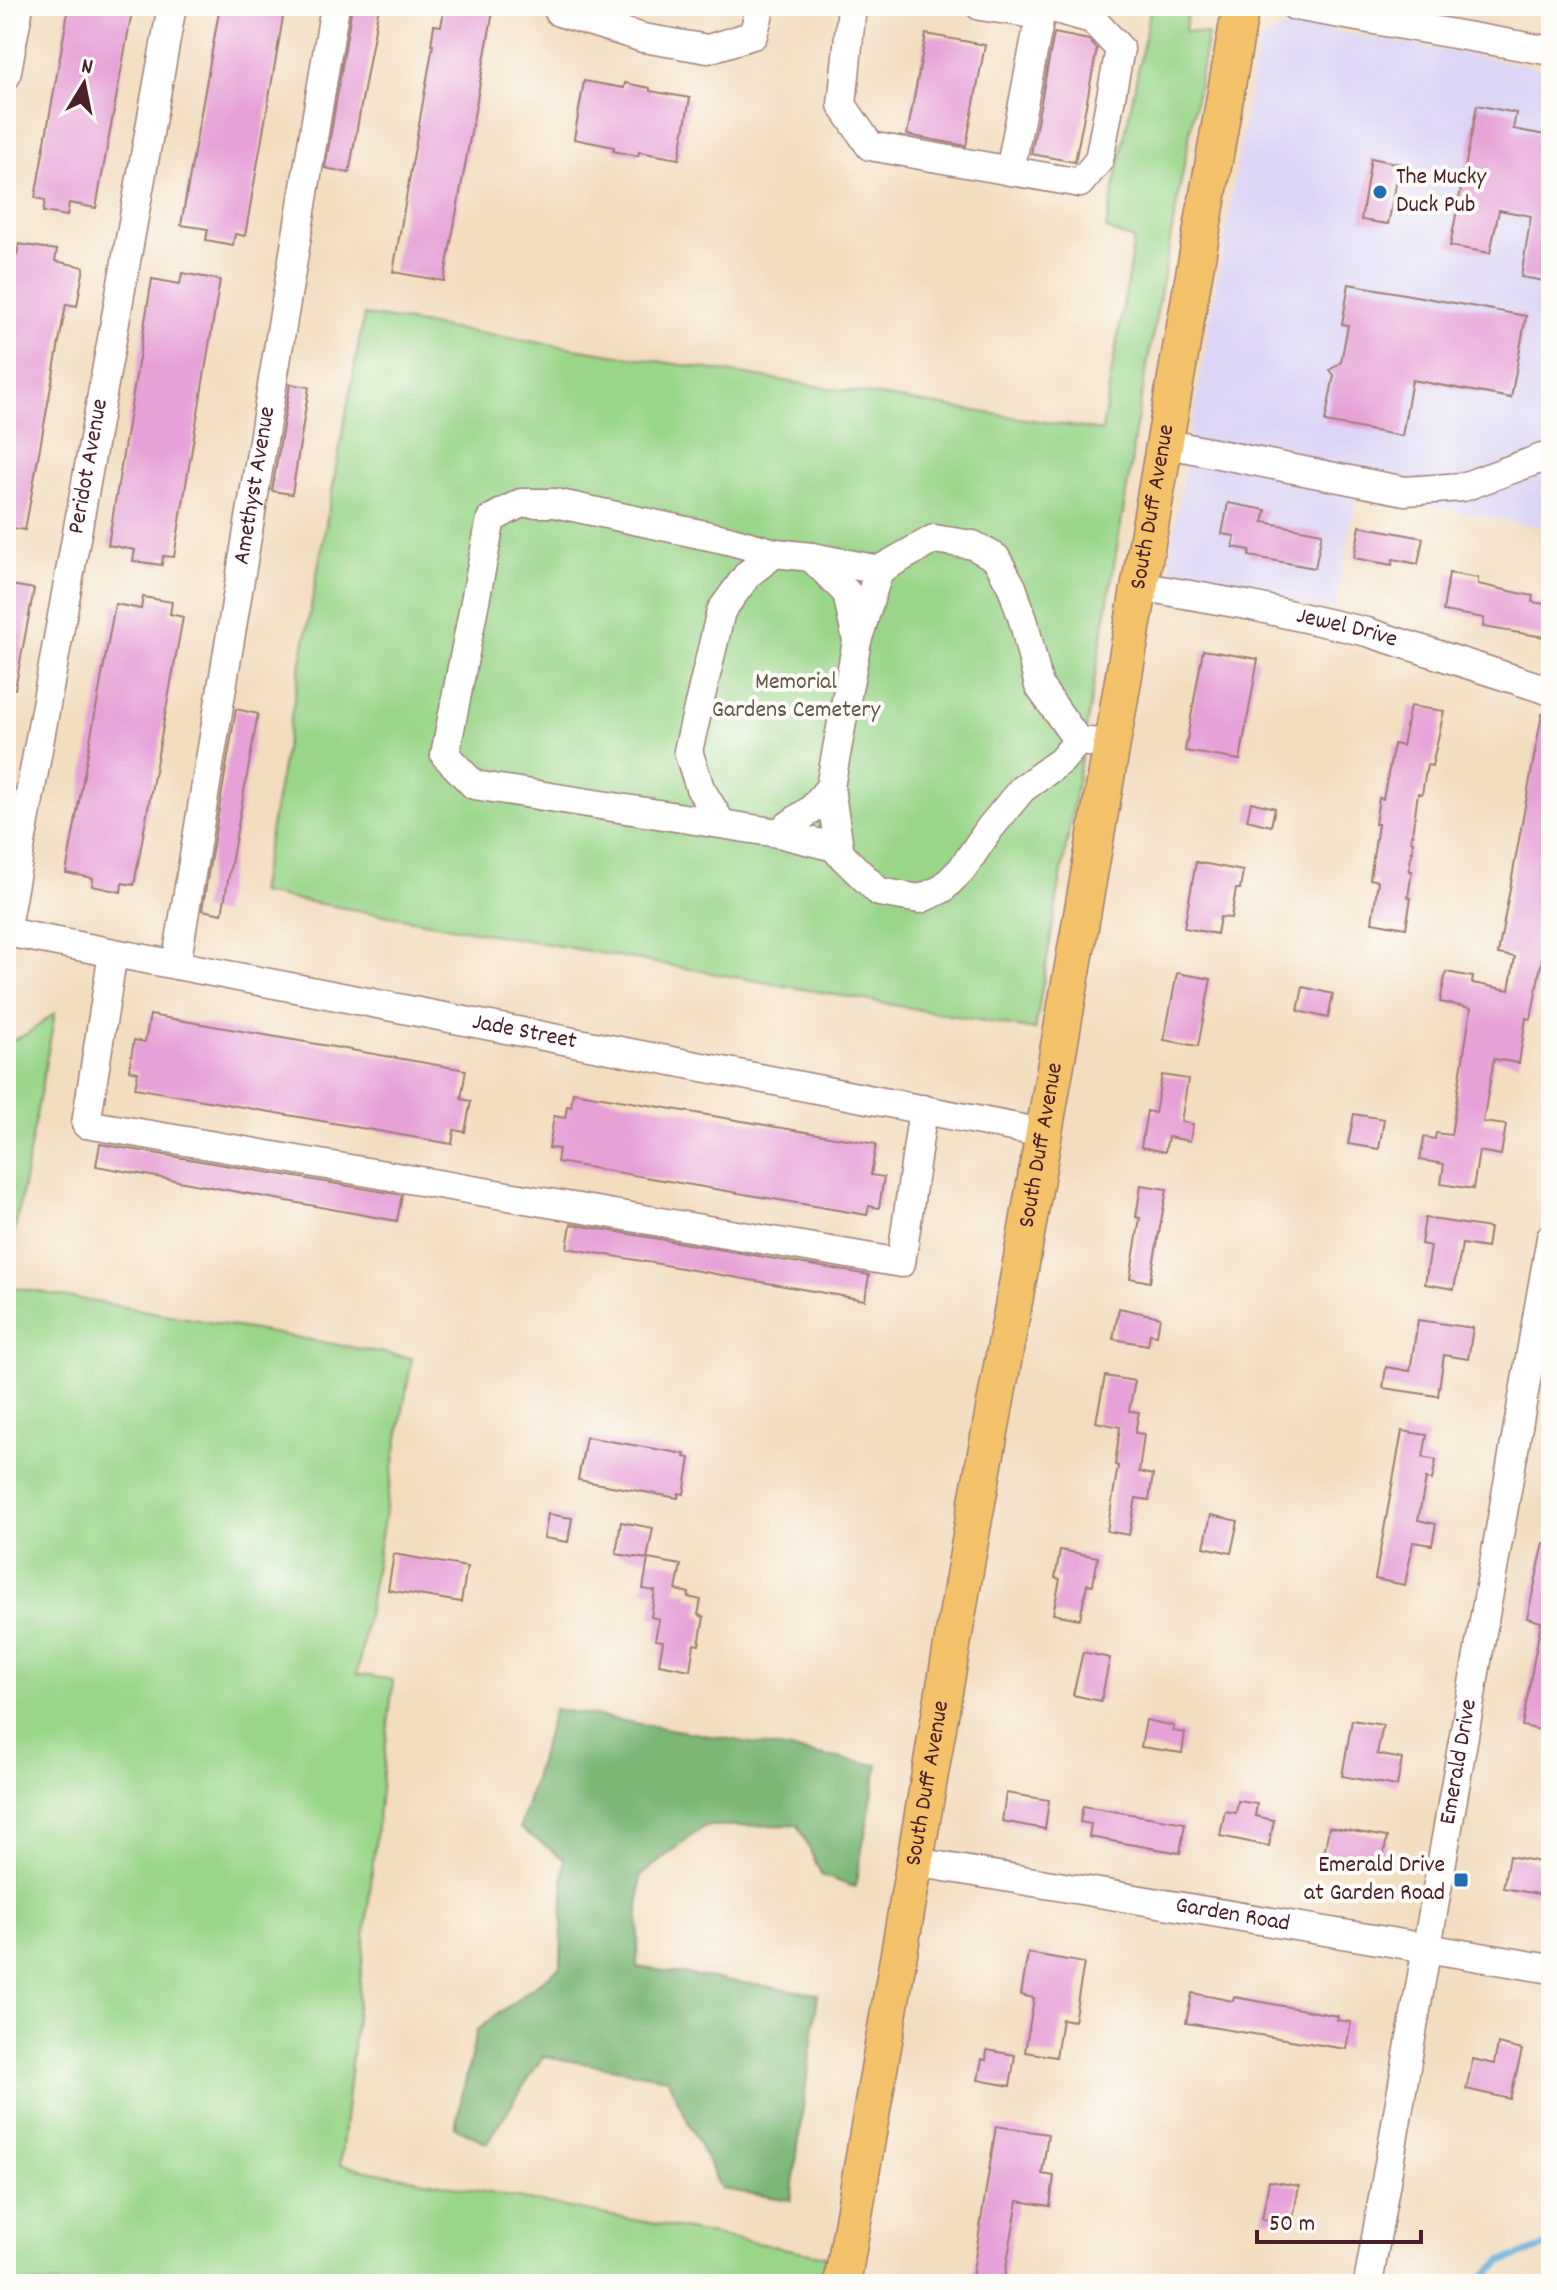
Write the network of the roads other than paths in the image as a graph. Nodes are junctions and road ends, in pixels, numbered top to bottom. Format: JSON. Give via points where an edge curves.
{"nodes":[{"id":1,"x":19,"y":6,"type":"edge"},
{"id":2,"x":172,"y":6,"type":"edge"},
{"id":3,"x":335,"y":6,"type":"edge"},
{"id":4,"x":558,"y":6,"type":"edge"},
{"id":5,"x":761,"y":6,"type":"edge"},
{"id":6,"x":852,"y":6,"type":"edge"},
{"id":7,"x":980,"y":6,"type":"edge"},
{"id":8,"x":1241,"y":6,"type":"edge"},
{"id":9,"x":1295,"y":6,"type":"edge"},
{"id":10,"x":1043,"y":9,"type":"edge"},
{"id":11,"x":1375,"y":13,"type":"edge"},
{"id":12,"x":1551,"y":51,"type":"edge"},
{"id":13,"x":6,"y":76,"type":"edge"},
{"id":14,"x":1010,"y":171,"type":"junction"},
{"id":15,"x":1163,"y":443,"type":"junction"},
{"id":16,"x":1542,"y":458,"type":"dead end"},
{"id":17,"x":775,"y":553,"type":"junction"},
{"id":18,"x":811,"y":557,"type":"junction"},
{"id":19,"x":879,"y":570,"type":"junction"},
{"id":20,"x":1139,"y":586,"type":"junction"},
{"id":21,"x":857,"y":641,"type":"junction"},
{"id":22,"x":1551,"y":691,"type":"edge"},
{"id":23,"x":1095,"y":743,"type":"junction"},
{"id":24,"x":830,"y":787,"type":"junction"},
{"id":25,"x":721,"y":823,"type":"junction"},
{"id":26,"x":778,"y":833,"type":"junction"},
{"id":27,"x":840,"y":854,"type":"junction"},
{"id":28,"x":6,"y":929,"type":"edge"},
{"id":29,"x":113,"y":953,"type":"junction"},
{"id":30,"x":176,"y":965,"type":"junction"},
{"id":31,"x":923,"y":1109,"type":"junction"},
{"id":32,"x":1043,"y":1133,"type":"junction"},
{"id":33,"x":1551,"y":1238,"type":"edge"},
{"id":34,"x":915,"y":1862,"type":"junction"},
{"id":35,"x":1427,"y":1948,"type":"junction"},
{"id":36,"x":1551,"y":1969,"type":"edge"},
{"id":37,"x":842,"y":2284,"type":"edge"},
{"id":38,"x":1368,"y":2284,"type":"edge"}],
"edges":[{"from":1,"to":13,"type":"street"},
{"from":2,"to":28,"type":"street","name":"Peridot Avenue"},
{"from":3,"to":30,"type":"street","name":"Amethyst Avenue"},
{"from":4,"to":5,"type":"street","via":[[559,12],[643,38],[708,49],[753,35]]},
{"from":6,"to":14,"type":"street","via":[[842,105],[870,146]]},
{"from":7,"to":10,"type":"street"},
{"from":8,"to":15,"type":"main road","name":"South Duff Avenue"},
{"from":9,"to":11,"type":"street"},
{"from":10,"to":14,"type":"street"},
{"from":10,"to":14,"type":"street","via":[[1092,19],[1120,49],[1099,160],[1080,183]]},
{"from":11,"to":12,"type":"street"},
{"from":15,"to":16,"type":"street","via":[[1405,491],[1463,487]]},
{"from":15,"to":20,"type":"main road","name":"South Duff Avenue"},
{"from":17,"to":18,"type":"street"},
{"from":17,"to":25,"type":"street","via":[[748,574],[721,611],[688,751],[700,788]]},
{"from":17,"to":25,"type":"street","via":[[555,503],[521,503],[491,519],[458,683],[445,755],[474,785]]},
{"from":18,"to":19,"type":"street"},
{"from":18,"to":21,"type":"street","via":[[847,593]]},
{"from":19,"to":21,"type":"street"},
{"from":19,"to":23,"type":"street","via":[[934,539],[973,545],[996,558],[1016,599],[1039,686]]},
{"from":20,"to":22,"type":"street","name":"Jewel Drive","via":[[1367,632]]},
{"from":20,"to":23,"type":"main road","name":"South Duff Avenue"},
{"from":21,"to":24,"type":"street"},
{"from":23,"to":27,"type":"street","via":[[1022,789],[962,869],[942,889],[920,899],[879,892]]},
{"from":23,"to":32,"type":"main road","name":"South Duff Avenue"},
{"from":24,"to":26,"type":"street","via":[[812,809]]},
{"from":24,"to":27,"type":"street"},
{"from":25,"to":26,"type":"street"},
{"from":26,"to":27,"type":"street","via":[[834,847]]},
{"from":28,"to":29,"type":"street","name":"Jade Street"},
{"from":29,"to":30,"type":"street","name":"Jade Street"},
{"from":29,"to":31,"type":"street","via":[[86,1124],[901,1263]]},
{"from":30,"to":31,"type":"street","name":"Jade Street"},
{"from":31,"to":32,"type":"street","name":"Jade Street"},
{"from":32,"to":34,"type":"main road","name":"South Duff Avenue"},
{"from":33,"to":35,"type":"street","name":"Emerald Drive"},
{"from":34,"to":35,"type":"street","name":"Garden Road"},
{"from":34,"to":37,"type":"main road","name":"South Duff Avenue"},
{"from":35,"to":36,"type":"street","name":"Garden Road"},
{"from":35,"to":38,"type":"street","name":"Emerald Drive"}]}
